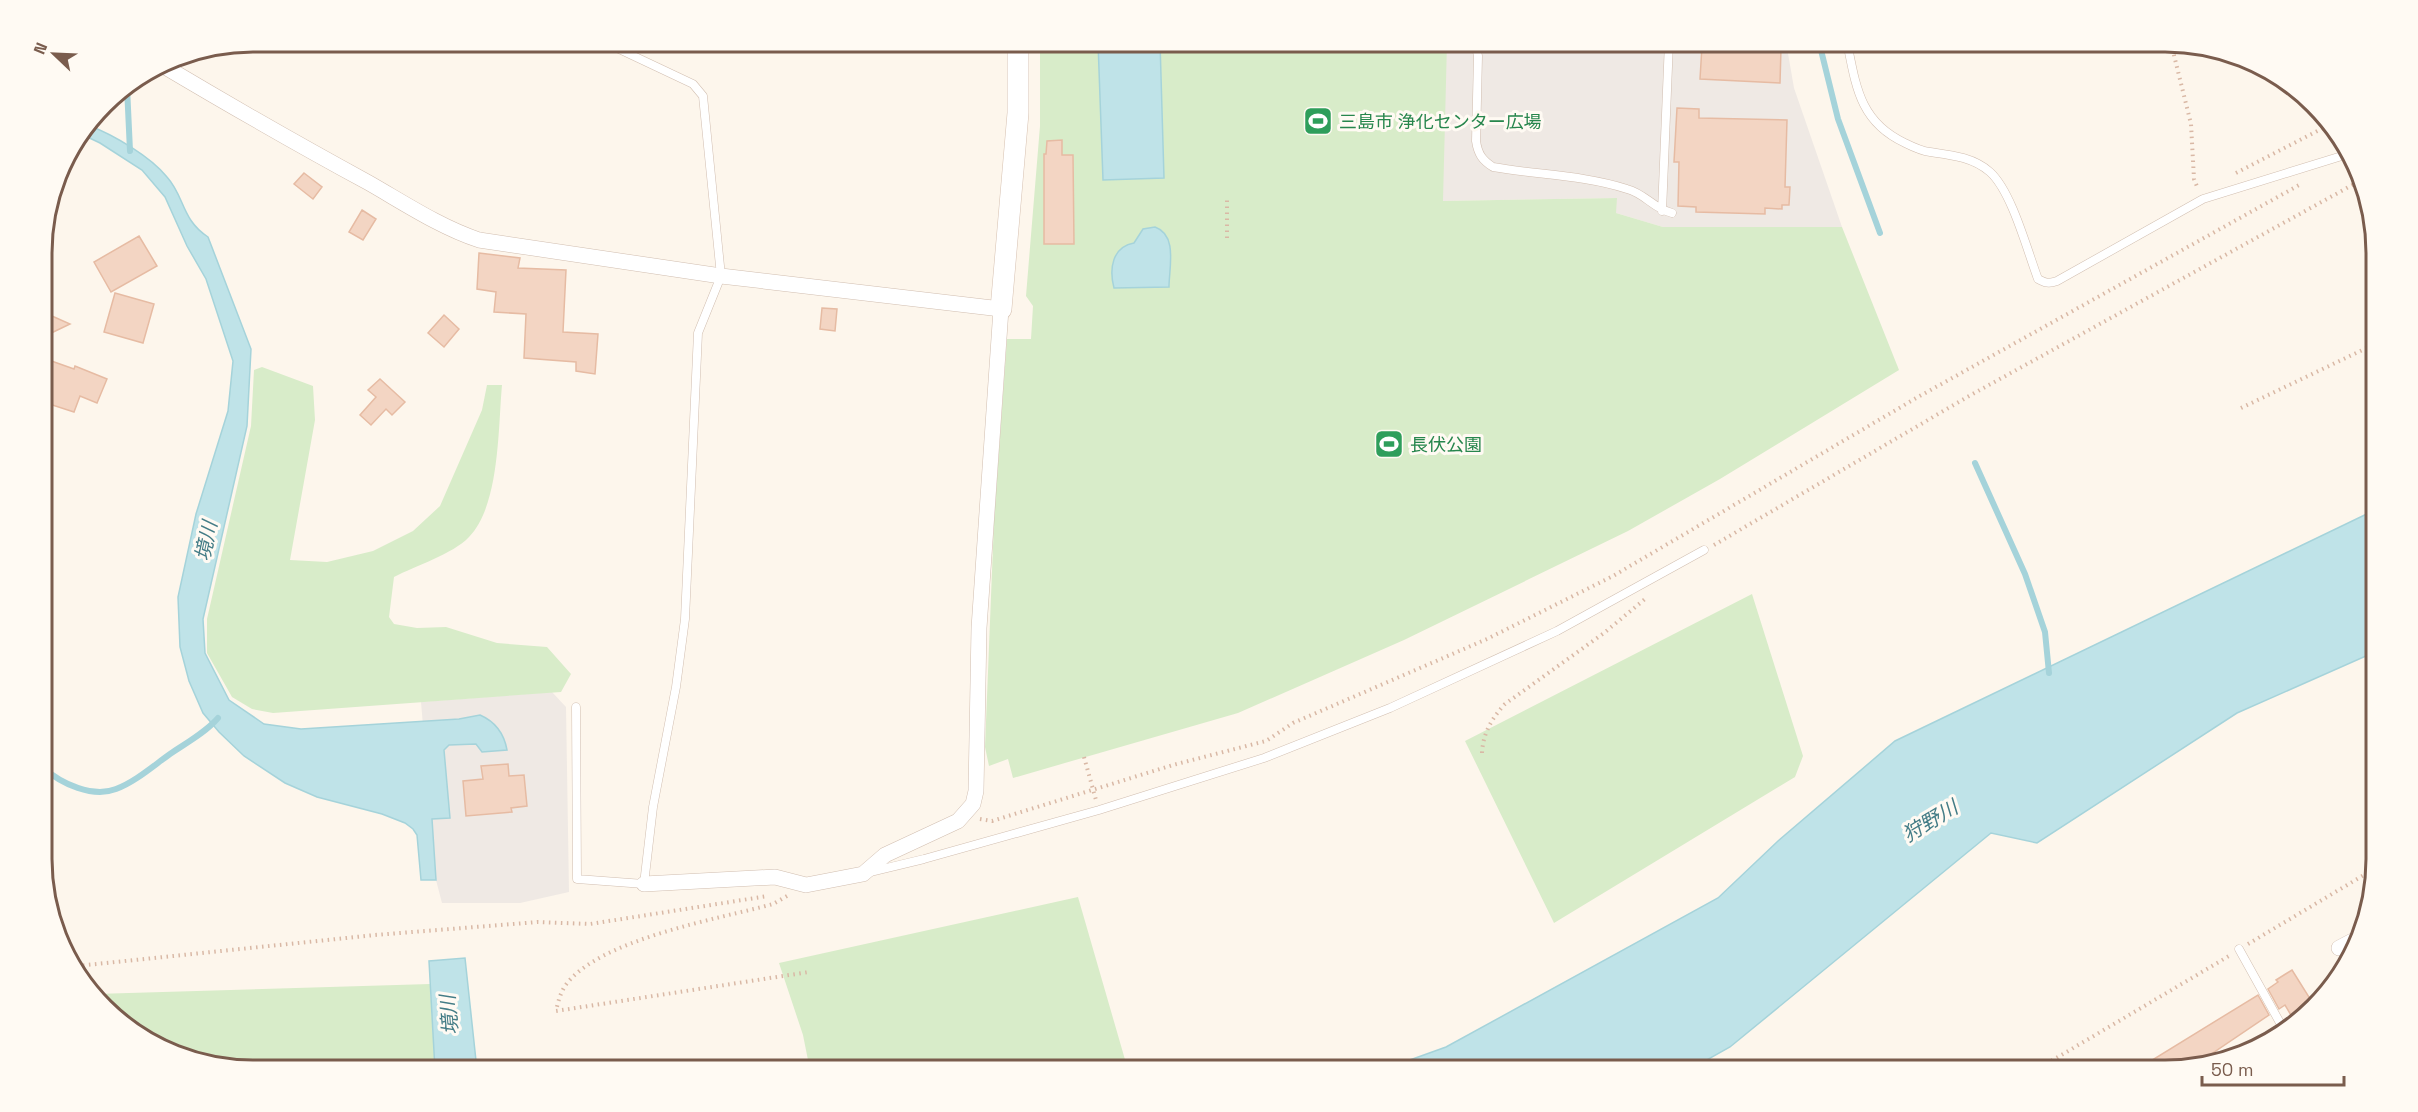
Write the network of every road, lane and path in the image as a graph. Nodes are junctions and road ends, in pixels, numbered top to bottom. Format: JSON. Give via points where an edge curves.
{"nodes":[{"id":1,"x":1477,"y":52,"type":"edge"},
{"id":2,"x":1669,"y":52,"type":"edge"},
{"id":3,"x":1849,"y":52,"type":"edge"},
{"id":4,"x":627,"y":53,"type":"edge"},
{"id":5,"x":1018,"y":53,"type":"edge"},
{"id":6,"x":2173,"y":53,"type":"edge"},
{"id":7,"x":171,"y":71,"type":"edge"},
{"id":8,"x":2322,"y":129,"type":"edge"},
{"id":9,"x":2341,"y":156,"type":"edge"},
{"id":10,"x":2232,"y":176,"type":"dead end"},
{"id":11,"x":2310,"y":179,"type":"dead end"},
{"id":12,"x":2353,"y":185,"type":"edge"},
{"id":13,"x":2204,"y":199,"type":"junction"},
{"id":14,"x":1227,"y":200,"type":"dead end"},
{"id":15,"x":1662,"y":211,"type":"junction"},
{"id":16,"x":1672,"y":213,"type":"dead end"},
{"id":17,"x":1227,"y":238,"type":"dead end"},
{"id":18,"x":721,"y":276,"type":"junction"},
{"id":19,"x":1001,"y":309,"type":"junction"},
{"id":20,"x":2366,"y":348,"type":"edge"},
{"id":21,"x":2241,"y":408,"type":"dead end"},
{"id":22,"x":1704,"y":550,"type":"joint"},
{"id":23,"x":1650,"y":595,"type":"dead end"},
{"id":24,"x":576,"y":707,"type":"dead end"},
{"id":25,"x":1482,"y":753,"type":"dead end"},
{"id":26,"x":1084,"y":757,"type":"dead end"},
{"id":27,"x":1093,"y":790,"type":"junction"},
{"id":28,"x":1099,"y":810,"type":"junction"},
{"id":29,"x":968,"y":811,"type":"junction"},
{"id":30,"x":863,"y":873,"type":"junction"},
{"id":31,"x":2365,"y":874,"type":"edge"},
{"id":32,"x":644,"y":884,"type":"junction"},
{"id":33,"x":806,"y":885,"type":"junction"},
{"id":34,"x":776,"y":893,"type":"dead end"},
{"id":35,"x":2346,"y":945,"type":"edge"},
{"id":36,"x":2339,"y":948,"type":"dead end"},
{"id":37,"x":2239,"y":949,"type":"junction"},
{"id":38,"x":83,"y":965,"type":"edge"},
{"id":39,"x":809,"y":972,"type":"dead end"},
{"id":40,"x":2277,"y":1025,"type":"edge"},
{"id":41,"x":2054,"y":1059,"type":"edge"}],
"edges":[{"from":1,"to":15,"type":"lane","via":[[1476,141],[1478,154],[1485,162],[1492,167],[1585,178],[1630,190]]},
{"from":2,"to":15,"type":"lane"},
{"from":3,"to":13,"type":"lane","via":[[1854,77],[1875,124],[1917,149],[1956,155],[1982,165],[1992,174],[2010,203],[2038,279],[2043,282],[2056,281]]},
{"from":4,"to":18,"type":"lane","via":[[693,84],[703,96]]},
{"from":5,"to":19,"type":"street","via":[[1018,113]]},
{"from":6,"to":13,"type":"path","via":[[2191,124],[2194,179]]},
{"from":7,"to":18,"type":"street","via":[[461,234],[479,240]]},
{"from":8,"to":10,"type":"path"},
{"from":9,"to":13,"type":"lane"},
{"from":11,"to":27,"type":"path","via":[[1918,397],[1560,603],[1293,723],[1266,741]]},
{"from":12,"to":22,"type":"path","via":[[1968,396]]},
{"from":14,"to":17,"type":"path"},
{"from":15,"to":16,"type":"lane"},
{"from":18,"to":19,"type":"street"},
{"from":18,"to":32,"type":"lane","via":[[698,333],[685,619],[652,807]]},
{"from":19,"to":29,"type":"street","via":[[979,628],[976,791]]},
{"from":20,"to":21,"type":"path"},
{"from":22,"to":28,"type":"lane","via":[[1557,631],[1390,708],[1264,758]]},
{"from":23,"to":25,"type":"path","via":[[1505,704],[1486,733]]},
{"from":24,"to":32,"type":"lane","via":[[577,879]]},
{"from":26,"to":27,"type":"path"},
{"from":27,"to":28,"type":"path"},
{"from":27,"to":29,"type":"path","via":[[992,821]]},
{"from":28,"to":30,"type":"lane"},
{"from":29,"to":30,"type":"street","via":[[958,821],[885,855]]},
{"from":30,"to":33,"type":"street"},
{"from":31,"to":37,"type":"path"},
{"from":32,"to":33,"type":"street","via":[[775,877]]},
{"from":33,"to":39,"type":"path","via":[[773,904],[641,939],[592,961],[567,983],[556,1011]]},
{"from":34,"to":38,"type":"path","via":[[590,924],[538,922],[375,935]]},
{"from":35,"to":36,"type":"street"},
{"from":37,"to":40,"type":"lane"},
{"from":37,"to":41,"type":"path"}]}
